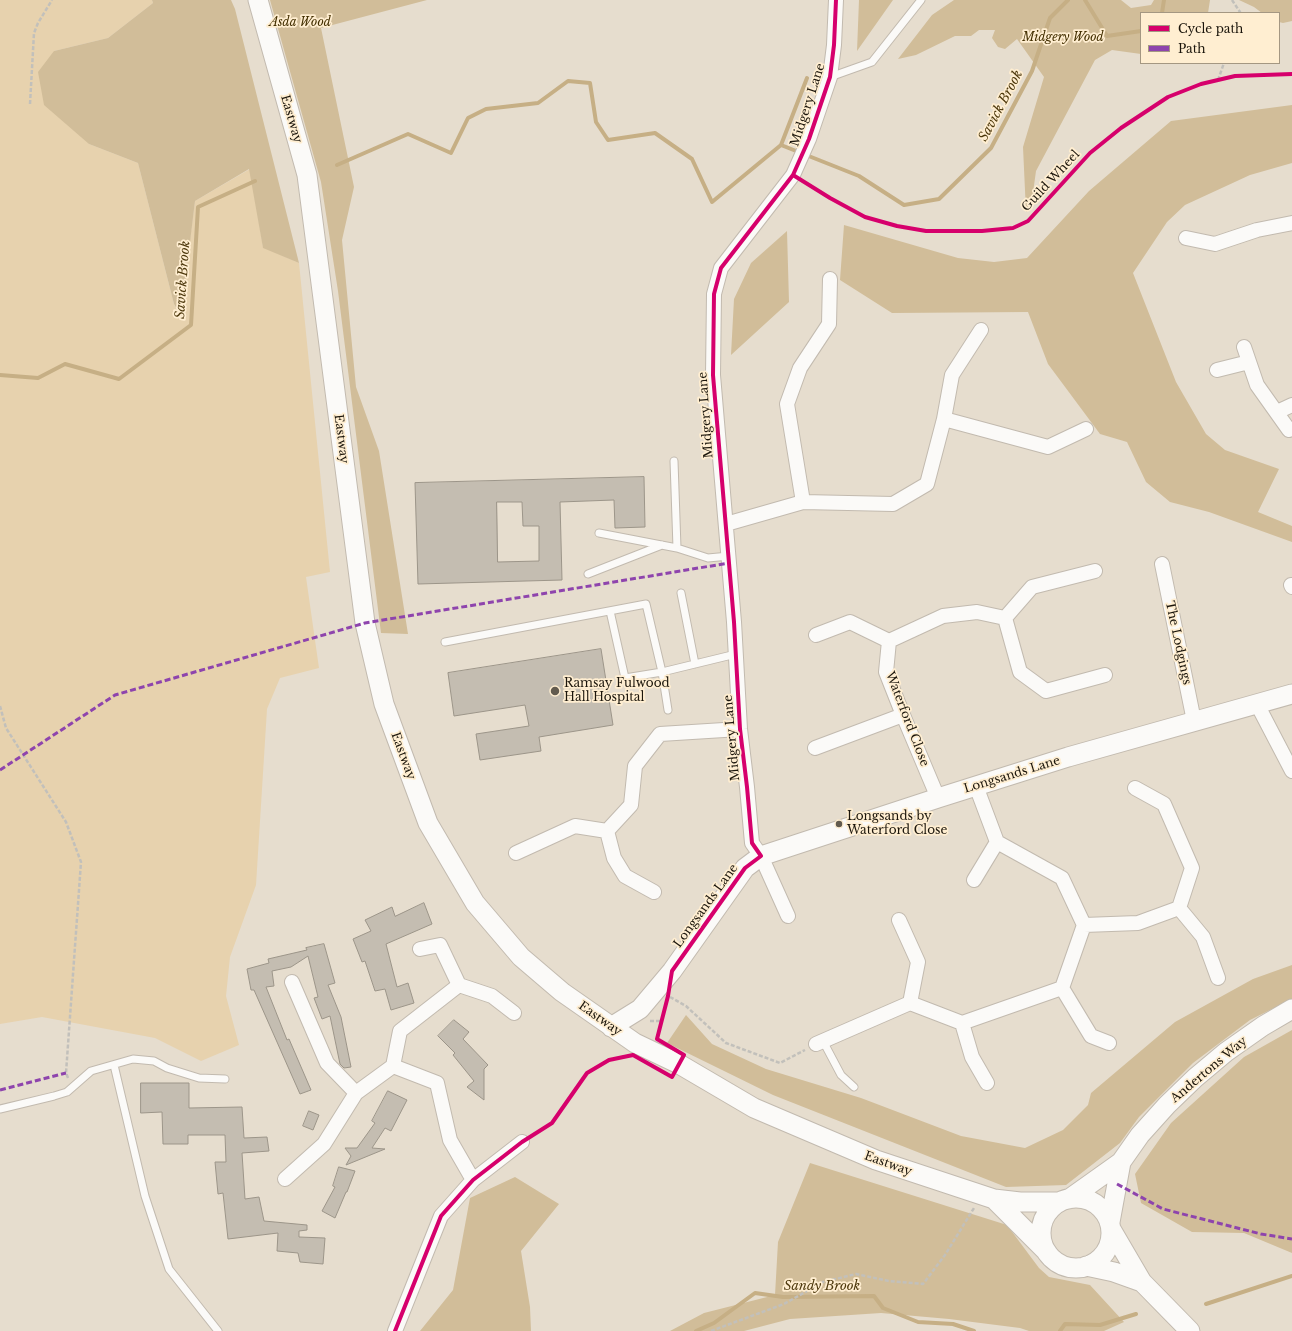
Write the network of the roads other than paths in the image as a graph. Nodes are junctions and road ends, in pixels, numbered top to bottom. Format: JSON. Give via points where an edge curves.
{"nodes":[{"id":1,"x":258,"y":0,"type":"edge"},
{"id":2,"x":836,"y":0,"type":"edge"},
{"id":3,"x":921,"y":0,"type":"edge"},
{"id":4,"x":830,"y":77,"type":"junction"},
{"id":5,"x":1292,"y":223,"type":"edge"},
{"id":6,"x":1186,"y":238,"type":"dead end"},
{"id":7,"x":830,"y":279,"type":"dead end"},
{"id":8,"x":981,"y":330,"type":"dead end"},
{"id":9,"x":1244,"y":347,"type":"dead end"},
{"id":10,"x":1249,"y":362,"type":"junction"},
{"id":11,"x":1217,"y":370,"type":"dead end"},
{"id":12,"x":1292,"y":405,"type":"edge"},
{"id":13,"x":1277,"y":412,"type":"junction"},
{"id":14,"x":944,"y":419,"type":"junction"},
{"id":15,"x":1086,"y":429,"type":"dead end"},
{"id":16,"x":1289,"y":430,"type":"dead end"},
{"id":17,"x":674,"y":461,"type":"dead end"},
{"id":18,"x":804,"y":502,"type":"junction"},
{"id":19,"x":726,"y":524,"type":"junction"},
{"id":20,"x":599,"y":533,"type":"dead end"},
{"id":21,"x":662,"y":545,"type":"junction"},
{"id":22,"x":677,"y":548,"type":"junction"},
{"id":23,"x":729,"y":556,"type":"junction"},
{"id":24,"x":1162,"y":564,"type":"dead end"},
{"id":25,"x":1095,"y":571,"type":"dead end"},
{"id":26,"x":588,"y":574,"type":"dead end"},
{"id":27,"x":681,"y":593,"type":"dead end"},
{"id":28,"x":610,"y":611,"type":"junction"},
{"id":29,"x":1004,"y":618,"type":"junction"},
{"id":30,"x":816,"y":635,"type":"dead end"},
{"id":31,"x":889,"y":641,"type":"junction"},
{"id":32,"x":445,"y":642,"type":"dead end"},
{"id":33,"x":736,"y":654,"type":"junction"},
{"id":34,"x":695,"y":664,"type":"junction"},
{"id":35,"x":662,"y":672,"type":"junction"},
{"id":36,"x":1105,"y":675,"type":"dead end"},
{"id":37,"x":1292,"y":694,"type":"edge"},
{"id":38,"x":1257,"y":704,"type":"junction"},
{"id":39,"x":668,"y":710,"type":"dead end"},
{"id":40,"x":903,"y":715,"type":"junction"},
{"id":41,"x":1194,"y":722,"type":"junction"},
{"id":42,"x":740,"y":729,"type":"junction"},
{"id":43,"x":815,"y":748,"type":"dead end"},
{"id":44,"x":1292,"y":771,"type":"edge"},
{"id":45,"x":976,"y":786,"type":"junction"},
{"id":46,"x":1135,"y":788,"type":"dead end"},
{"id":47,"x":938,"y":798,"type":"junction"},
{"id":48,"x":607,"y":831,"type":"junction"},
{"id":49,"x":997,"y":842,"type":"junction"},
{"id":50,"x":516,"y":853,"type":"dead end"},
{"id":51,"x":761,"y":856,"type":"junction"},
{"id":52,"x":974,"y":880,"type":"dead end"},
{"id":53,"x":654,"y":892,"type":"dead end"},
{"id":54,"x":1179,"y":908,"type":"junction"},
{"id":55,"x":788,"y":916,"type":"dead end"},
{"id":56,"x":899,"y":920,"type":"dead end"},
{"id":57,"x":1084,"y":925,"type":"junction"},
{"id":58,"x":420,"y":949,"type":"dead end"},
{"id":59,"x":1218,"y":978,"type":"dead end"},
{"id":60,"x":292,"y":982,"type":"dead end"},
{"id":61,"x":459,"y":985,"type":"junction"},
{"id":62,"x":1062,"y":988,"type":"junction"},
{"id":63,"x":910,"y":1003,"type":"junction"},
{"id":64,"x":640,"y":1009,"type":"junction"},
{"id":65,"x":1292,"y":1009,"type":"edge"},
{"id":66,"x":514,"y":1013,"type":"dead end"},
{"id":67,"x":962,"y":1023,"type":"junction"},
{"id":68,"x":611,"y":1027,"type":"junction"},
{"id":69,"x":635,"y":1043,"type":"junction"},
{"id":70,"x":820,"y":1043,"type":"joint"},
{"id":71,"x":1109,"y":1043,"type":"dead end"},
{"id":72,"x":114,"y":1065,"type":"junction"},
{"id":73,"x":393,"y":1066,"type":"junction"},
{"id":74,"x":224,"y":1079,"type":"dead end"},
{"id":75,"x":987,"y":1083,"type":"dead end"},
{"id":76,"x":854,"y":1087,"type":"dead end"},
{"id":77,"x":356,"y":1093,"type":"junction"},
{"id":78,"x":0,"y":1109,"type":"edge"},
{"id":79,"x":522,"y":1142,"type":"dead end"},
{"id":80,"x":1121,"y":1162,"type":"junction"},
{"id":81,"x":285,"y":1179,"type":"dead end"},
{"id":82,"x":473,"y":1180,"type":"junction"},
{"id":83,"x":988,"y":1197,"type":"junction"},
{"id":84,"x":1064,"y":1201,"type":"junction"},
{"id":85,"x":1110,"y":1226,"type":"junction"},
{"id":86,"x":1046,"y":1252,"type":"junction"},
{"id":87,"x":1086,"y":1266,"type":"junction"},
{"id":88,"x":1142,"y":1282,"type":"junction"},
{"id":89,"x":218,"y":1331,"type":"edge"},
{"id":90,"x":395,"y":1331,"type":"edge"},
{"id":91,"x":1190,"y":1331,"type":"edge"}],
"edges":[{"from":1,"to":68,"type":"main road","name":"Eastway","via":[[307,175],[365,623],[384,704],[428,823],[475,903],[521,957],[562,992]]},
{"from":2,"to":4,"type":"street","name":"Midgery Lane"},
{"from":3,"to":4,"type":"lane","via":[[872,62]]},
{"from":4,"to":19,"type":"street","name":"Midgery Lane","via":[[809,139],[793,175],[721,268],[714,294],[713,375]]},
{"from":5,"to":6,"type":"street","via":[[1257,230],[1215,244]]},
{"from":7,"to":18,"type":"street","via":[[829,324],[800,368],[787,404]]},
{"from":8,"to":14,"type":"street","via":[[952,375]]},
{"from":9,"to":10,"type":"street"},
{"from":10,"to":11,"type":"street"},
{"from":10,"to":13,"type":"street","via":[[1257,385]]},
{"from":12,"to":13,"type":"street"},
{"from":13,"to":16,"type":"street"},
{"from":14,"to":15,"type":"street","via":[[1048,447]]},
{"from":14,"to":18,"type":"street","via":[[927,484],[893,504]]},
{"from":17,"to":22,"type":"lane"},
{"from":18,"to":19,"type":"street"},
{"from":19,"to":23,"type":"street","name":"Midgery Lane"},
{"from":20,"to":21,"type":"lane"},
{"from":21,"to":22,"type":"lane"},
{"from":21,"to":26,"type":"lane"},
{"from":22,"to":23,"type":"lane","via":[[708,558]]},
{"from":23,"to":33,"type":"street","name":"Midgery Lane"},
{"from":24,"to":41,"type":"street","name":"The Lodgings"},
{"from":25,"to":29,"type":"street","via":[[1032,587]]},
{"from":27,"to":34,"type":"lane"},
{"from":28,"to":32,"type":"lane"},
{"from":28,"to":35,"type":"lane","via":[[625,678]]},
{"from":28,"to":35,"type":"lane","via":[[646,604]]},
{"from":29,"to":31,"type":"street","via":[[977,612],[943,616]]},
{"from":29,"to":36,"type":"street","via":[[1020,672],[1046,691]]},
{"from":30,"to":31,"type":"street","via":[[850,622]]},
{"from":31,"to":40,"type":"street","name":"Waterford Close","via":[[886,672]]},
{"from":33,"to":34,"type":"lane"},
{"from":33,"to":42,"type":"street","name":"Midgery Lane"},
{"from":34,"to":35,"type":"lane"},
{"from":35,"to":39,"type":"lane"},
{"from":37,"to":38,"type":"main road","name":"Longsands Lane"},
{"from":38,"to":41,"type":"main road","name":"Longsands Lane"},
{"from":38,"to":44,"type":"street"},
{"from":40,"to":43,"type":"street"},
{"from":40,"to":47,"type":"street","name":"Waterford Close"},
{"from":41,"to":45,"type":"main road","name":"Longsands Lane"},
{"from":42,"to":48,"type":"street","via":[[660,734],[635,766],[631,805]]},
{"from":42,"to":51,"type":"street","name":"Midgery Lane","via":[[752,843]]},
{"from":45,"to":47,"type":"main road","name":"Longsands Lane"},
{"from":45,"to":49,"type":"street"},
{"from":46,"to":54,"type":"street","via":[[1164,804],[1192,868]]},
{"from":47,"to":51,"type":"main road","name":"Longsands Lane"},
{"from":48,"to":50,"type":"street","via":[[575,826]]},
{"from":48,"to":53,"type":"street","via":[[614,858],[625,876]]},
{"from":49,"to":52,"type":"street"},
{"from":49,"to":57,"type":"street","via":[[1062,878]]},
{"from":51,"to":55,"type":"street","name":"Midgery Lane"},
{"from":51,"to":64,"type":"main road","name":"Longsands Lane","via":[[745,868],[672,971]]},
{"from":54,"to":57,"type":"street","via":[[1138,923]]},
{"from":54,"to":59,"type":"street","via":[[1203,937]]},
{"from":56,"to":63,"type":"street","via":[[918,962]]},
{"from":57,"to":62,"type":"street"},
{"from":58,"to":61,"type":"street","via":[[440,945]]},
{"from":60,"to":77,"type":"street","via":[[327,1063]]},
{"from":61,"to":66,"type":"street","via":[[492,996]]},
{"from":61,"to":73,"type":"street","via":[[400,1031]]},
{"from":62,"to":67,"type":"street"},
{"from":62,"to":71,"type":"street","via":[[1091,1036]]},
{"from":63,"to":67,"type":"street"},
{"from":63,"to":70,"type":"street"},
{"from":64,"to":68,"type":"main road","name":"Longsands Lane"},
{"from":64,"to":69,"type":"main road"},
{"from":65,"to":80,"type":"main road","name":"Andertons Way","via":[[1226,1052],[1195,1078],[1167,1105]]},
{"from":67,"to":75,"type":"street","via":[[972,1057]]},
{"from":68,"to":69,"type":"main road","name":"Eastway"},
{"from":69,"to":83,"type":"main road","name":"Eastway","via":[[679,1064],[754,1108],[876,1160]]},
{"from":70,"to":76,"type":"lane","via":[[841,1075]]},
{"from":72,"to":74,"type":"lane","via":[[133,1059],[154,1061],[199,1078]]},
{"from":72,"to":78,"type":"lane","via":[[91,1071],[67,1092]]},
{"from":72,"to":89,"type":"lane","via":[[145,1196],[169,1269]]},
{"from":73,"to":77,"type":"street"},
{"from":73,"to":82,"type":"street","via":[[437,1084],[450,1140]]},
{"from":77,"to":81,"type":"street","via":[[324,1144]]},
{"from":79,"to":82,"type":"street"},
{"from":80,"to":84,"type":"main road","name":"Andertons Way"},
{"from":80,"to":85,"type":"main road","name":"Andertons Way"},
{"from":82,"to":90,"type":"street","via":[[441,1216]]},
{"from":83,"to":84,"type":"main road","name":"Eastway","via":[[1020,1202]]},
{"from":83,"to":86,"type":"main road","name":"Eastway"},
{"from":84,"to":85,"type":"main road","via":[[1079,1198],[1089,1200],[1105,1213]]},
{"from":84,"to":86,"type":"main road","via":[[1050,1210],[1044,1219],[1041,1230]]},
{"from":85,"to":87,"type":"main road","via":[[1110,1242],[1106,1252],[1097,1261]]},
{"from":85,"to":88,"type":"main road"},
{"from":86,"to":87,"type":"main road","via":[[1064,1266]]},
{"from":87,"to":88,"type":"main road"},
{"from":88,"to":91,"type":"main road"}]}
